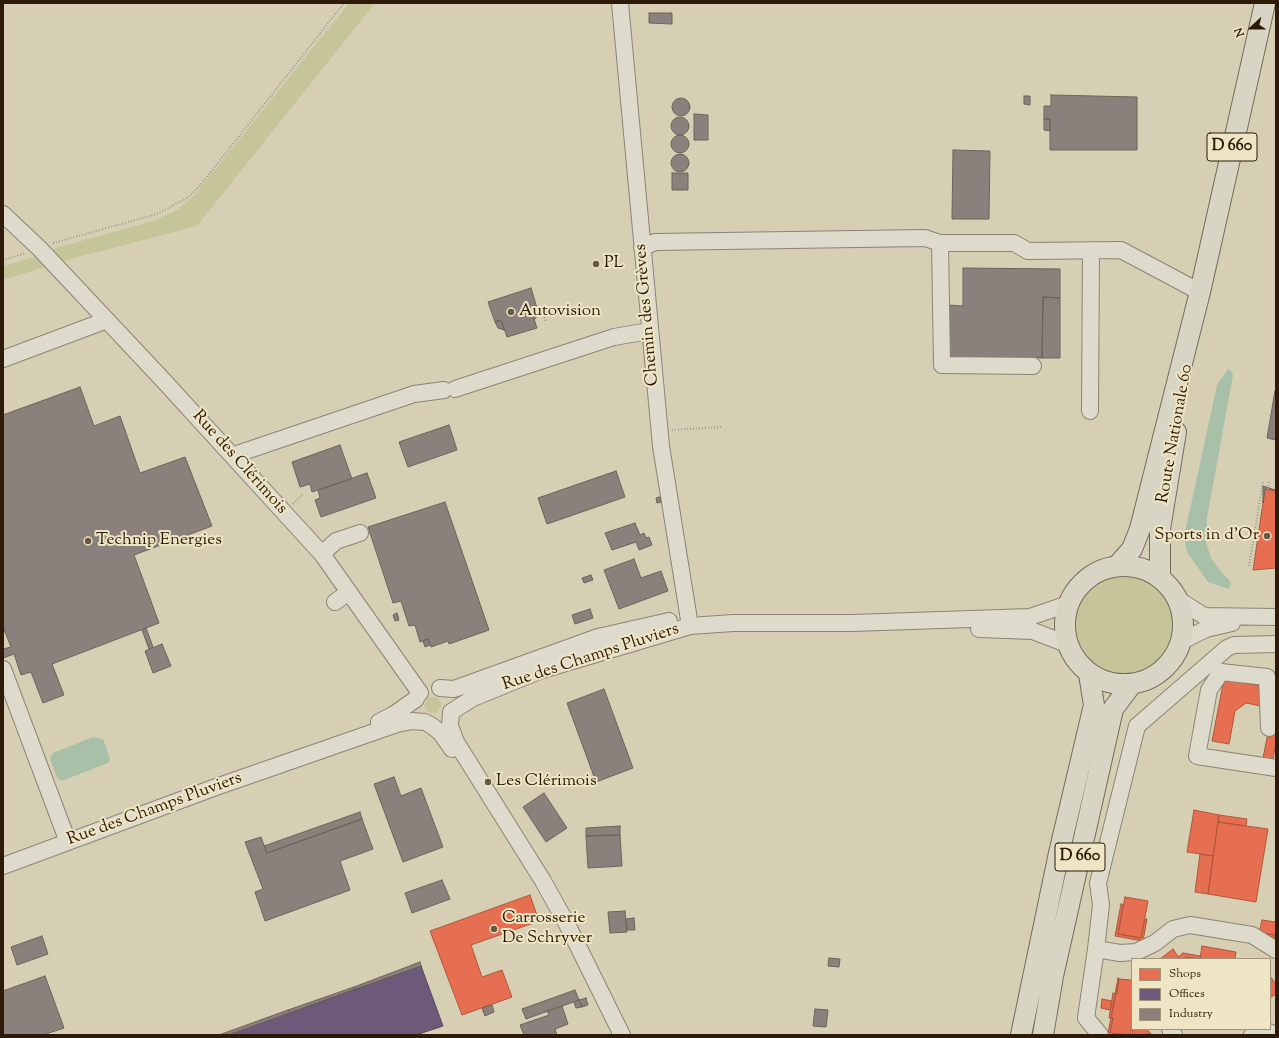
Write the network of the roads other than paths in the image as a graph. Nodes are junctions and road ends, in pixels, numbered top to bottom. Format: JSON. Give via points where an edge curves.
{"nodes":[{"id":1,"x":620,"y":3,"type":"edge"},
{"id":2,"x":1265,"y":3,"type":"edge"},
{"id":3,"x":3,"y":214,"type":"edge"},
{"id":4,"x":940,"y":243,"type":"junction"},
{"id":5,"x":642,"y":248,"type":"junction"},
{"id":6,"x":1091,"y":250,"type":"junction"},
{"id":7,"x":1200,"y":292,"type":"junction"},
{"id":8,"x":107,"y":320,"type":"junction"},
{"id":9,"x":649,"y":331,"type":"junction"},
{"id":10,"x":3,"y":359,"type":"edge"},
{"id":11,"x":1033,"y":366,"type":"dead end"},
{"id":12,"x":1090,"y":411,"type":"dead end"},
{"id":13,"x":235,"y":458,"type":"junction"},
{"id":14,"x":360,"y":533,"type":"dead end"},
{"id":15,"x":322,"y":554,"type":"junction"},
{"id":16,"x":1117,"y":566,"type":"junction"},
{"id":17,"x":1160,"y":578,"type":"junction"},
{"id":18,"x":349,"y":592,"type":"junction"},
{"id":19,"x":1179,"y":600,"type":"junction"},
{"id":20,"x":335,"y":602,"type":"dead end"},
{"id":21,"x":1068,"y":604,"type":"junction"},
{"id":22,"x":1276,"y":617,"type":"edge"},
{"id":23,"x":1257,"y":618,"type":"junction"},
{"id":24,"x":852,"y":623,"type":"junction"},
{"id":25,"x":690,"y":626,"type":"junction"},
{"id":26,"x":1182,"y":641,"type":"junction"},
{"id":27,"x":1068,"y":644,"type":"junction"},
{"id":28,"x":1276,"y":644,"type":"edge"},
{"id":29,"x":3,"y":669,"type":"edge"},
{"id":30,"x":1089,"y":674,"type":"junction"},
{"id":31,"x":1131,"y":685,"type":"junction"},
{"id":32,"x":440,"y":688,"type":"junction"},
{"id":33,"x":418,"y":696,"type":"junction"},
{"id":34,"x":451,"y":712,"type":"junction"},
{"id":35,"x":427,"y":723,"type":"junction"},
{"id":36,"x":1269,"y":728,"type":"dead end"},
{"id":37,"x":306,"y":755,"type":"junction"},
{"id":38,"x":1276,"y":768,"type":"edge"},
{"id":39,"x":514,"y":835,"type":"junction"},
{"id":40,"x":68,"y":842,"type":"junction"},
{"id":41,"x":3,"y":866,"type":"edge"},
{"id":42,"x":1096,"y":949,"type":"junction"},
{"id":43,"x":1276,"y":950,"type":"edge"},
{"id":44,"x":622,"y":1035,"type":"edge"},
{"id":45,"x":1021,"y":1035,"type":"edge"},
{"id":46,"x":1043,"y":1035,"type":"edge"},
{"id":47,"x":1100,"y":1035,"type":"edge"},
{"id":48,"x":1252,"y":1035,"type":"edge"},
{"id":49,"x":1276,"y":1035,"type":"edge"}],
"edges":[{"from":1,"to":5,"type":"street","name":"Chemin des Grèves"},
{"from":2,"to":7,"type":"main road","name":"Route Nationale 60","number":"D 660"},
{"from":3,"to":8,"type":"street","name":"Rue des Clérimois"},
{"from":4,"to":5,"type":"street","via":[[925,238],[655,242]]},
{"from":4,"to":6,"type":"street","via":[[1014,243],[1028,251]]},
{"from":4,"to":11,"type":"street","via":[[942,366]]},
{"from":5,"to":9,"type":"street","name":"Chemin des Grèves"},
{"from":6,"to":7,"type":"street","via":[[1122,250]]},
{"from":6,"to":12,"type":"street"},
{"from":7,"to":16,"type":"main road","name":"Route Nationale 60","number":"D 660","via":[[1140,529],[1132,549]]},
{"from":7,"to":17,"type":"main road","name":"Route Nationale 60","number":"D 660","via":[[1160,529]]},
{"from":8,"to":10,"type":"street"},
{"from":8,"to":13,"type":"street","name":"Rue des Clérimois"},
{"from":9,"to":13,"type":"street","via":[[614,337],[450,389],[414,394],[240,453]]},
{"from":9,"to":25,"type":"street","name":"Chemin des Grèves","via":[[659,431]]},
{"from":13,"to":15,"type":"street","name":"Rue des Clérimois"},
{"from":14,"to":15,"type":"street","via":[[336,541]]},
{"from":15,"to":18,"type":"street","name":"Rue des Clérimois"},
{"from":16,"to":17,"type":"main road","via":[[1140,568]]},
{"from":16,"to":21,"type":"main road","via":[[1097,572],[1080,586]]},
{"from":17,"to":19,"type":"main road"},
{"from":18,"to":20,"type":"street"},
{"from":18,"to":33,"type":"street","name":"Rue des Clérimois"},
{"from":19,"to":23,"type":"street","via":[[1204,616]]},
{"from":19,"to":26,"type":"main road","via":[[1184,620]]},
{"from":21,"to":24,"type":"street","via":[[1030,617]]},
{"from":21,"to":27,"type":"main road","via":[[1064,624]]},
{"from":22,"to":23,"type":"street"},
{"from":23,"to":26,"type":"street","via":[[1206,629]]},
{"from":24,"to":25,"type":"street","via":[[733,623]]},
{"from":24,"to":27,"type":"street","via":[[1033,631]]},
{"from":25,"to":32,"type":"street","name":"Rue des Champs Pluviers","via":[[674,620],[598,637],[454,689]]},
{"from":25,"to":34,"type":"street","name":"Rue des Champs Pluviers","via":[[542,670],[473,698]]},
{"from":26,"to":31,"type":"main road","via":[[1172,662],[1154,678]]},
{"from":27,"to":30,"type":"main road","via":[[1076,660]]},
{"from":28,"to":42,"type":"street","via":[[1234,645],[1227,648],[1136,726],[1098,883],[1101,905]]},
{"from":29,"to":40,"type":"street"},
{"from":30,"to":31,"type":"main road","via":[[1109,683]]},
{"from":30,"to":45,"type":"main road","number":"D 660","via":[[1094,705],[1054,876]]},
{"from":31,"to":46,"type":"main road","number":"D 660","via":[[1113,709],[1053,976]]},
{"from":32,"to":33,"type":"street","via":[[429,688]]},
{"from":32,"to":34,"type":"street","via":[[451,700]]},
{"from":33,"to":35,"type":"street","via":[[415,710]]},
{"from":33,"to":37,"type":"street","name":"Rue des Champs Pluviers","via":[[393,715]]},
{"from":34,"to":35,"type":"street","via":[[444,721]]},
{"from":34,"to":39,"type":"street","via":[[450,726],[456,742]]},
{"from":35,"to":37,"type":"street","name":"Rue des Champs Pluviers","via":[[412,721],[397,724]]},
{"from":35,"to":39,"type":"street","via":[[440,732]]},
{"from":36,"to":38,"type":"street","via":[[1267,677],[1221,672],[1209,690],[1197,756]]},
{"from":37,"to":40,"type":"street","name":"Rue des Champs Pluviers"},
{"from":39,"to":44,"type":"street","via":[[568,926]]},
{"from":40,"to":41,"type":"street","name":"Rue des Champs Pluviers"},
{"from":42,"to":43,"type":"street","via":[[1120,953],[1136,952],[1155,943],[1172,929],[1190,925],[1252,935]]},
{"from":42,"to":47,"type":"street","via":[[1086,1018]]},
{"from":48,"to":49,"type":"street","via":[[1258,1032]]}]}
